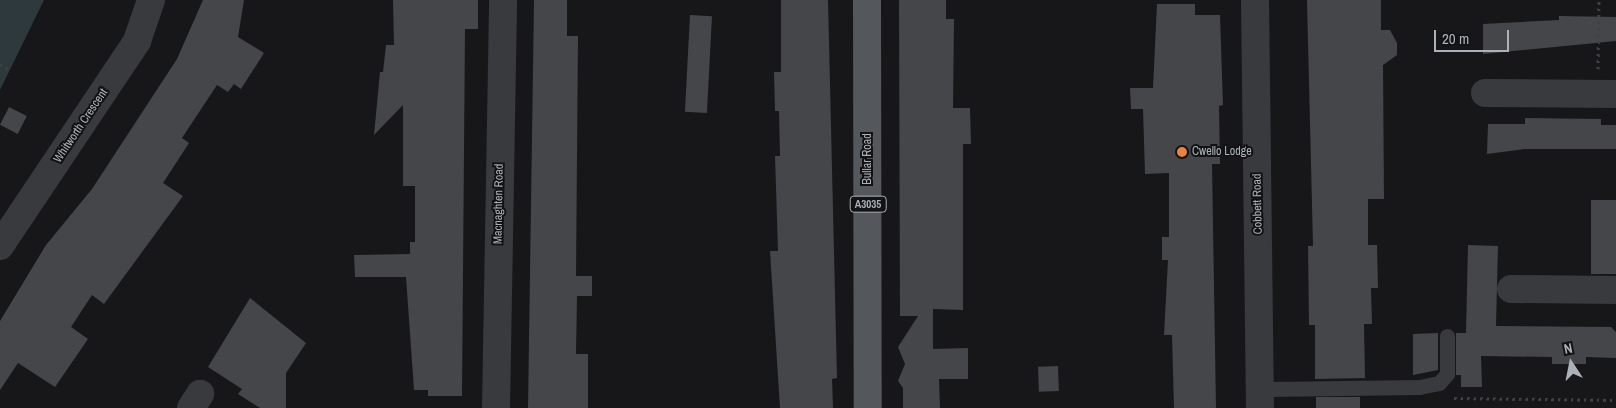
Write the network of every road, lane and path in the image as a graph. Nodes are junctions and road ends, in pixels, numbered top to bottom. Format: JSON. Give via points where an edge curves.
{"nodes":[{"id":1,"x":151,"y":0,"type":"edge"},
{"id":2,"x":503,"y":0,"type":"edge"},
{"id":3,"x":867,"y":0,"type":"edge"},
{"id":4,"x":1256,"y":0,"type":"edge"},
{"id":5,"x":1599,"y":0,"type":"edge"},
{"id":6,"x":0,"y":64,"type":"edge"},
{"id":7,"x":11,"y":71,"type":"dead end"},
{"id":8,"x":1485,"y":93,"type":"dead end"},
{"id":9,"x":1607,"y":94,"type":"edge"},
{"id":10,"x":0,"y":246,"type":"edge"},
{"id":11,"x":1511,"y":289,"type":"dead end"},
{"id":12,"x":1616,"y":290,"type":"edge"},
{"id":13,"x":1447,"y":336,"type":"dead end"},
{"id":14,"x":1260,"y":399,"type":"edge"},
{"id":15,"x":496,"y":408,"type":"edge"},
{"id":16,"x":868,"y":408,"type":"edge"}],
"edges":[{"from":1,"to":10,"type":"street","name":"Whitworth Crescent","via":[[137,41]]},
{"from":2,"to":15,"type":"street","name":"Macnaghten Road"},
{"from":3,"to":16,"type":"main road","name":"Bullar Road","number":"A3035"},
{"from":4,"to":14,"type":"street","name":"Cobbett Road"},
{"from":5,"to":9,"type":"path"},
{"from":6,"to":7,"type":"path"},
{"from":8,"to":9,"type":"street"},
{"from":11,"to":12,"type":"street"},
{"from":13,"to":14,"type":"lane","via":[[1447,374],[1439,382],[1419,387]]}]}
